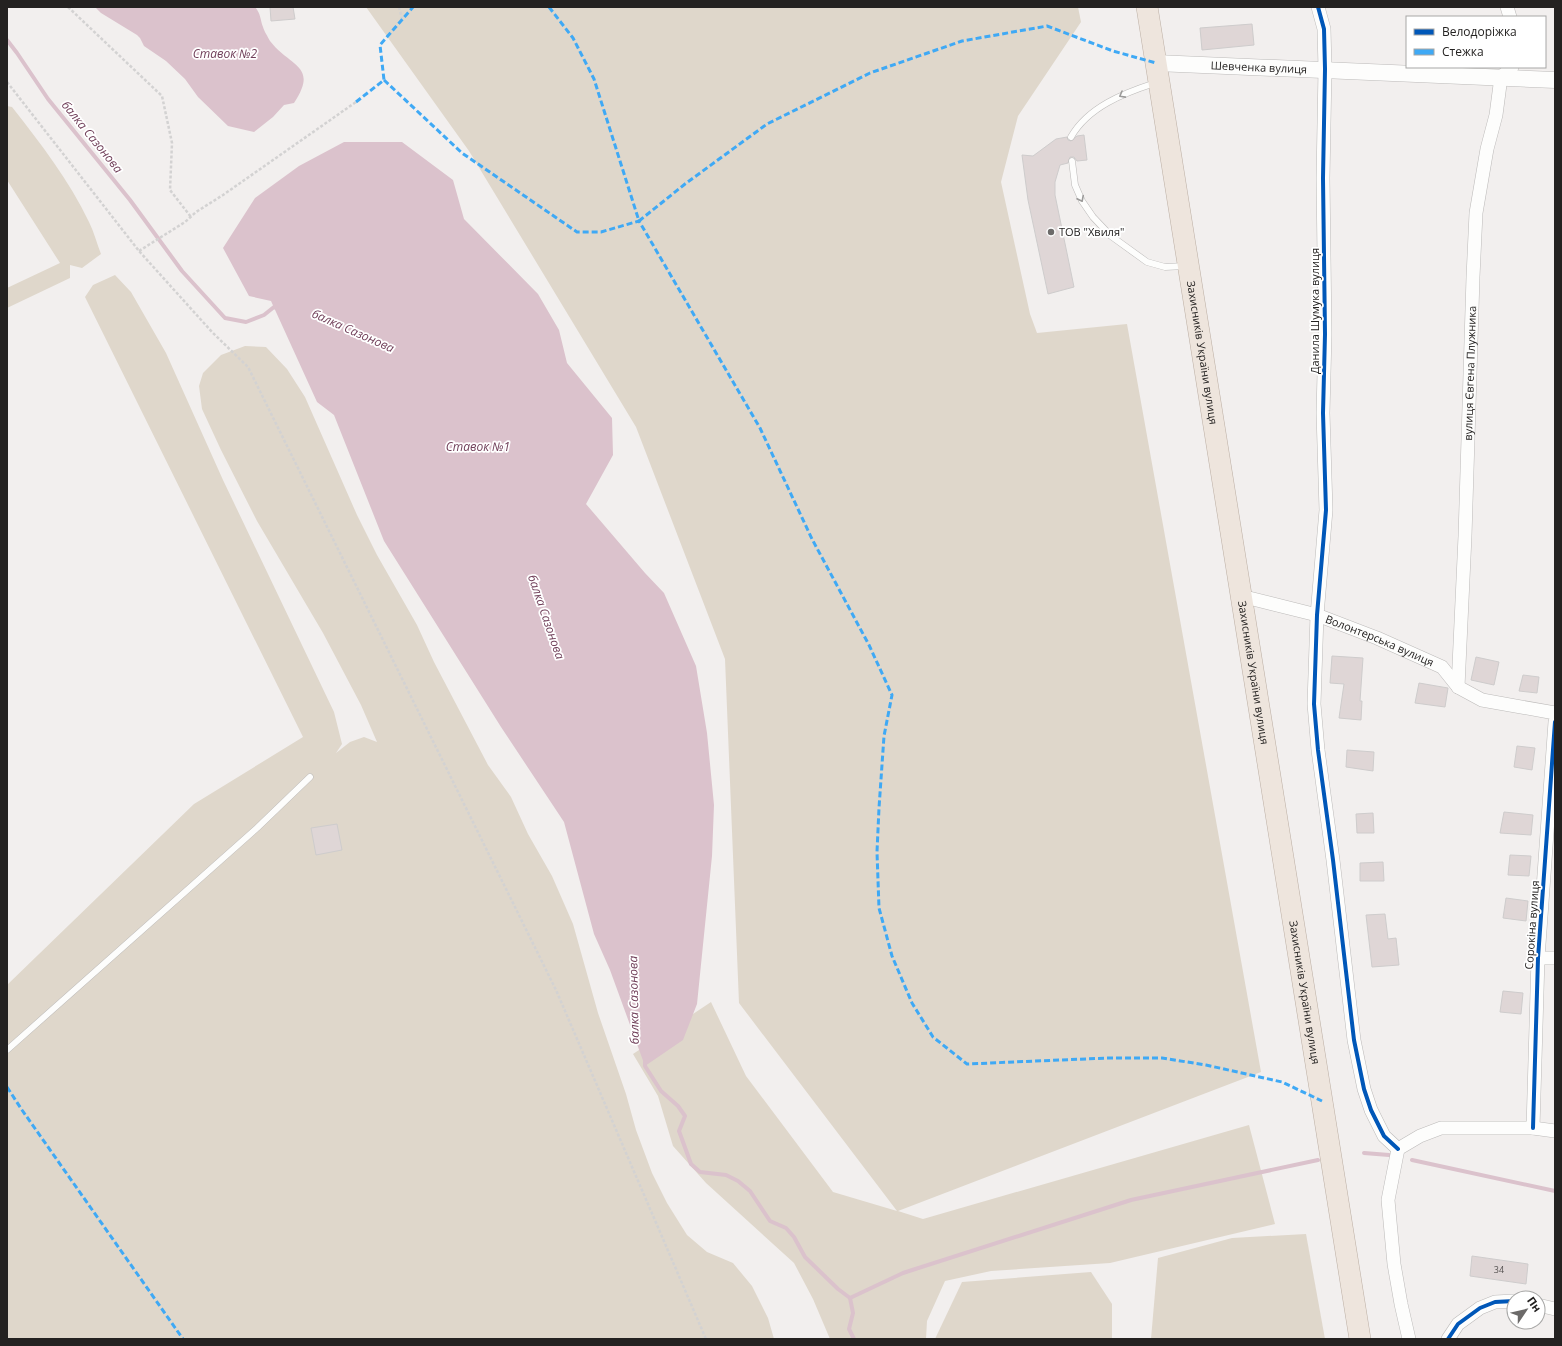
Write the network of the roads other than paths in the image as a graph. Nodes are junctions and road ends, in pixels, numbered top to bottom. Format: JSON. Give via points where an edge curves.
{"nodes":[{"id":1,"x":1147,"y":7,"type":"edge"},
{"id":2,"x":1318,"y":7,"type":"edge"},
{"id":3,"x":1324,"y":69,"type":"junction"},
{"id":4,"x":1157,"y":72,"type":"junction"},
{"id":5,"x":1506,"y":72,"type":"edge"},
{"id":6,"x":1555,"y":80,"type":"edge"},
{"id":7,"x":1071,"y":137,"type":"dead end"},
{"id":8,"x":1072,"y":161,"type":"dead end"},
{"id":9,"x":1188,"y":266,"type":"junction"},
{"id":10,"x":1241,"y":596,"type":"junction"},
{"id":11,"x":1318,"y":615,"type":"junction"},
{"id":12,"x":1458,"y":687,"type":"junction"},
{"id":13,"x":1555,"y":713,"type":"edge"},
{"id":14,"x":1555,"y":722,"type":"edge"},
{"id":15,"x":310,"y":777,"type":"dead end"},
{"id":16,"x":1538,"y":958,"type":"junction"},
{"id":17,"x":1555,"y":958,"type":"edge"},
{"id":18,"x":7,"y":1050,"type":"edge"},
{"id":19,"x":1533,"y":1128,"type":"junction"},
{"id":20,"x":1555,"y":1131,"type":"edge"},
{"id":21,"x":1398,"y":1149,"type":"junction"},
{"id":22,"x":1506,"y":1301,"type":"edge"},
{"id":23,"x":1360,"y":1339,"type":"edge"},
{"id":24,"x":1409,"y":1339,"type":"edge"},
{"id":25,"x":1448,"y":1339,"type":"edge"}],
"edges":[{"from":1,"to":4,"type":"highway","name":"Захисників України вулиця"},
{"from":2,"to":3,"type":"street","name":"Данила Шумука вулиця","via":[[1324,29]]},
{"from":3,"to":4,"type":"street","name":"Шевченка вулиця"},
{"from":3,"to":5,"type":"street","name":"Шевченка вулиця"},
{"from":3,"to":11,"type":"street","name":"Данила Шумука вулиця","via":[[1326,510]]},
{"from":4,"to":7,"type":"lane","one_way":true,"via":[[1090,114],[1077,126]]},
{"from":4,"to":9,"type":"highway","name":"Захисників України вулиця"},
{"from":5,"to":6,"type":"street","name":"Шевченка вулиця"},
{"from":5,"to":12,"type":"street","name":"вулиця Євгена Плужника","via":[[1487,149],[1476,213]]},
{"from":8,"to":9,"type":"lane","one_way":true,"via":[[1075,186],[1082,201],[1092,217],[1111,236],[1147,262],[1165,267]]},
{"from":9,"to":10,"type":"highway","name":"Захисників України вулиця"},
{"from":10,"to":11,"type":"street","name":"Волонтерська вулиця"},
{"from":10,"to":23,"type":"highway","name":"Захисників України вулиця"},
{"from":11,"to":12,"type":"street","name":"Волонтерська вулиця","via":[[1442,667]]},
{"from":11,"to":21,"type":"street","name":"Данила Шумука вулиця","via":[[1314,704],[1354,1040],[1371,1110],[1384,1136]]},
{"from":12,"to":13,"type":"street","name":"Волонтерська вулиця","via":[[1482,700]]},
{"from":14,"to":16,"type":"street","name":"Сорокіна вулиця"},
{"from":15,"to":18,"type":"lane","via":[[251,833]]},
{"from":16,"to":17,"type":"street"},
{"from":16,"to":19,"type":"street","name":"Сорокіна вулиця"},
{"from":19,"to":20,"type":"street"},
{"from":19,"to":21,"type":"street","via":[[1441,1128],[1420,1136]]},
{"from":21,"to":24,"type":"street","via":[[1388,1200],[1394,1264]]},
{"from":22,"to":25,"type":"street","via":[[1495,1302],[1480,1308],[1458,1324]]}]}
